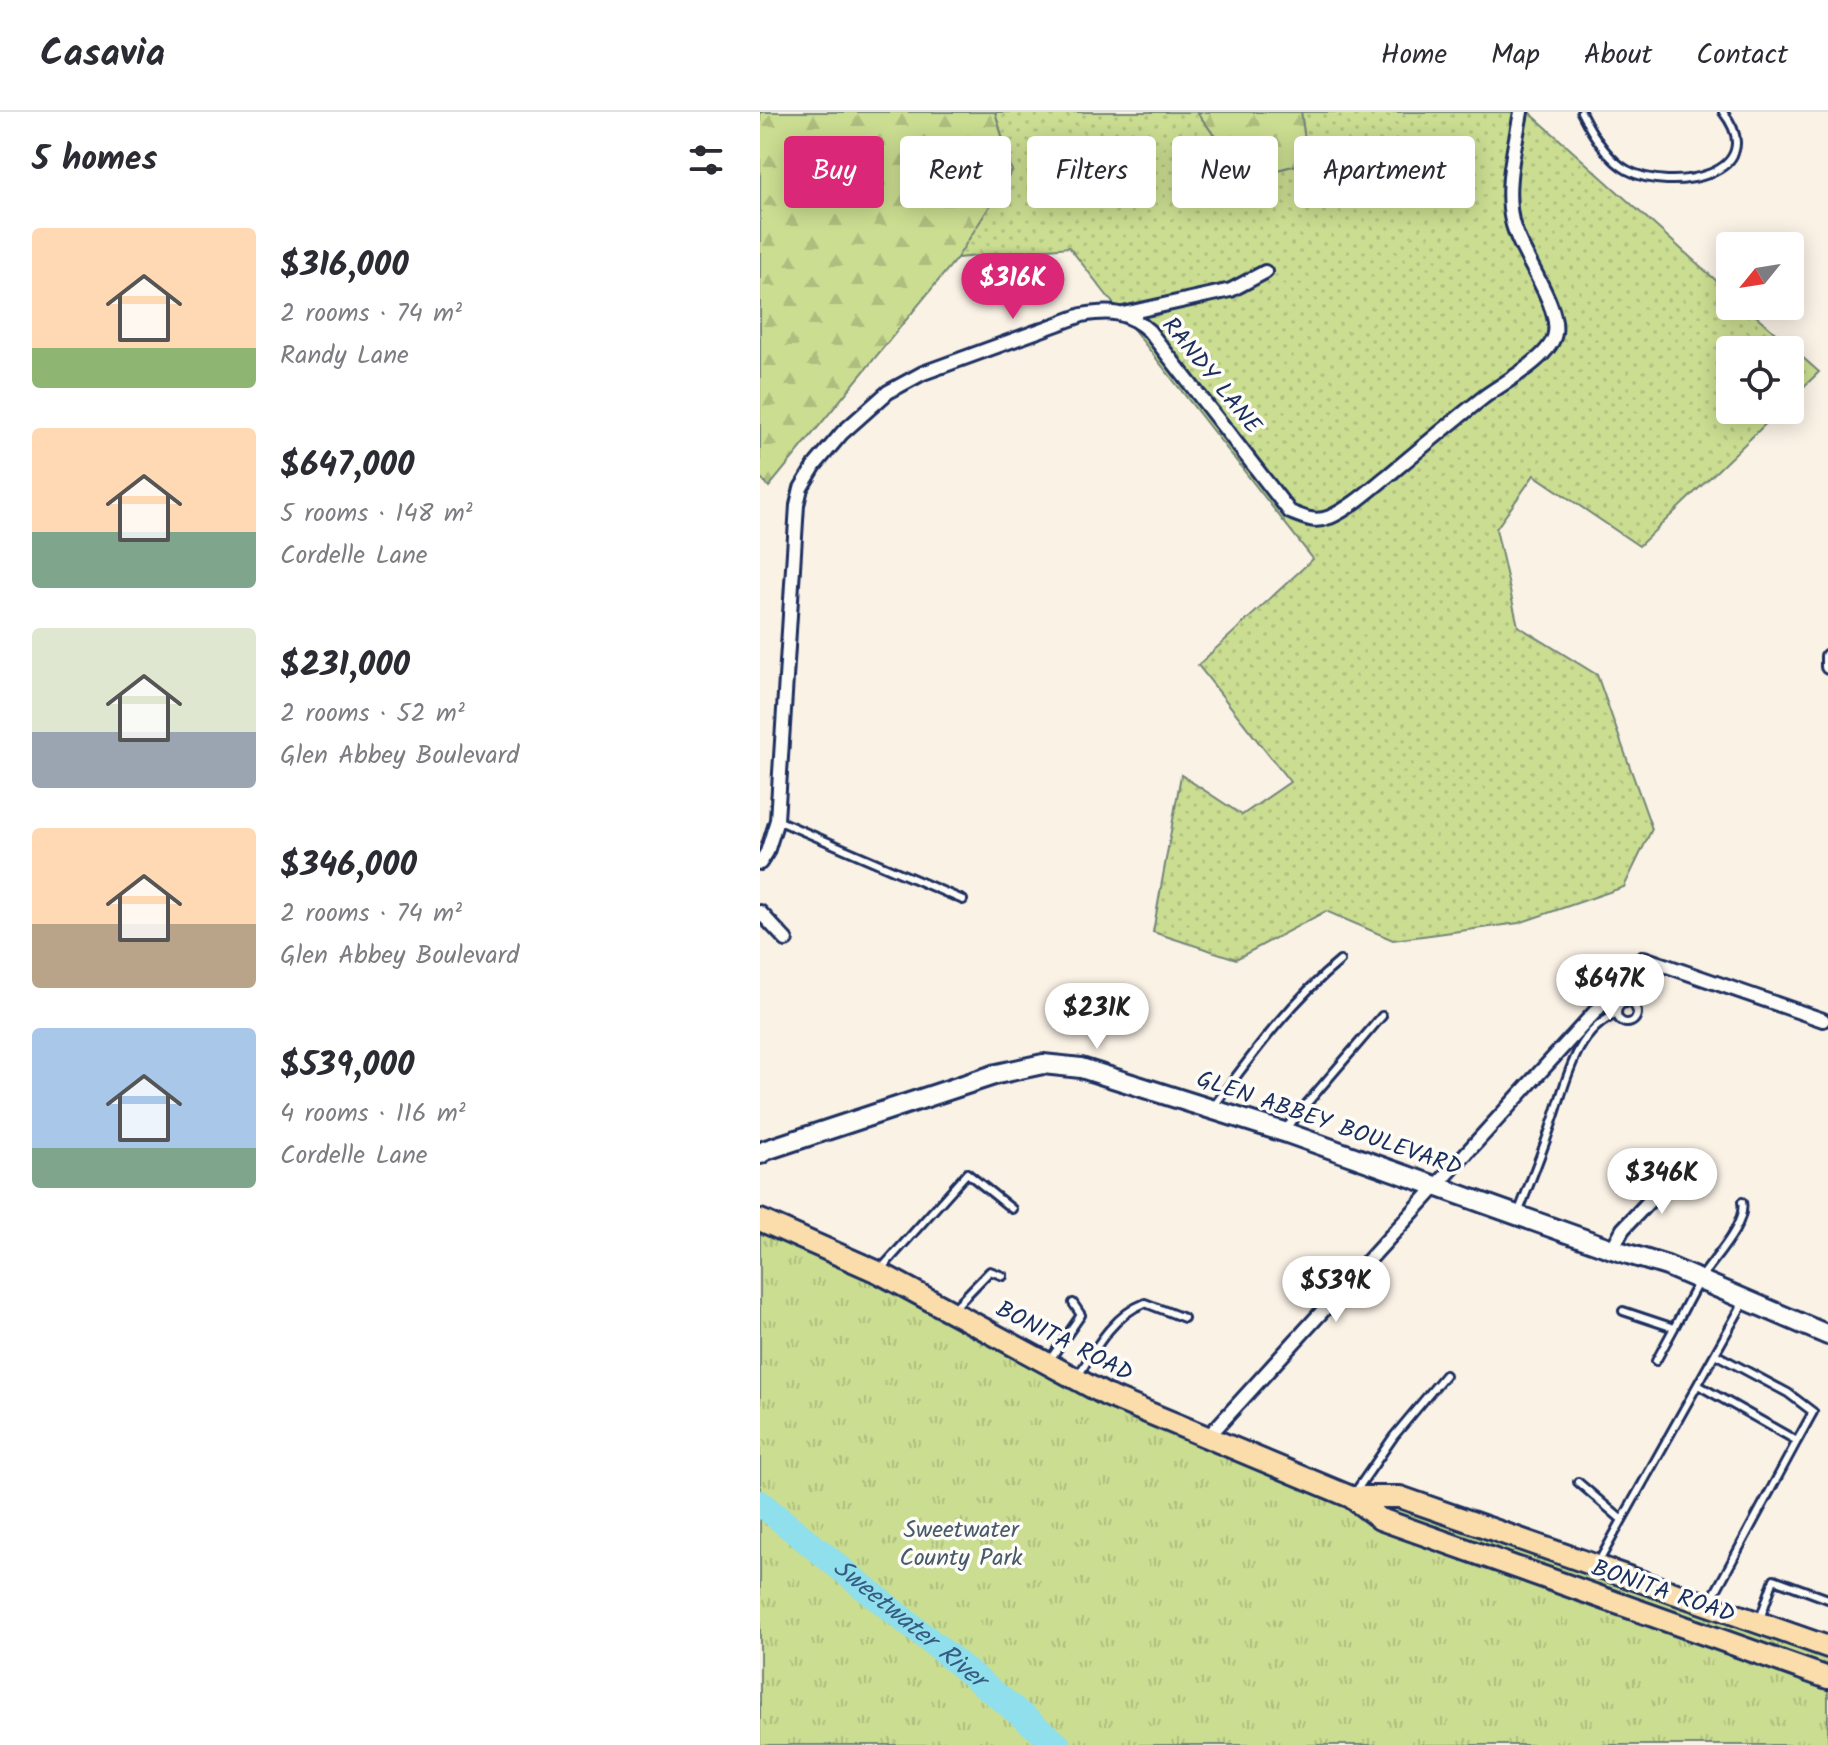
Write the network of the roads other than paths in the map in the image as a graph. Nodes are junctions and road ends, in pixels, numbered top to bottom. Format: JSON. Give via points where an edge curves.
{"nodes":[{"id":1,"x":1521,"y":112,"type":"edge"},
{"id":2,"x":1581,"y":112,"type":"edge"},
{"id":3,"x":1723,"y":112,"type":"edge"},
{"id":4,"x":1265,"y":272,"type":"dead end"},
{"id":5,"x":1120,"y":315,"type":"junction"},
{"id":6,"x":1828,"y":656,"type":"edge"},
{"id":7,"x":1828,"y":667,"type":"edge"},
{"id":8,"x":777,"y":820,"type":"junction"},
{"id":9,"x":760,"y":863,"type":"edge"},
{"id":10,"x":963,"y":900,"type":"dead end"},
{"id":11,"x":760,"y":912,"type":"edge"},
{"id":12,"x":786,"y":940,"type":"dead end"},
{"id":13,"x":1340,"y":961,"type":"dead end"},
{"id":14,"x":1617,"y":1014,"type":"dead end"},
{"id":15,"x":1382,"y":1016,"type":"dead end"},
{"id":16,"x":1823,"y":1020,"type":"dead end"},
{"id":17,"x":1211,"y":1109,"type":"junction"},
{"id":18,"x":1283,"y":1131,"type":"junction"},
{"id":19,"x":760,"y":1154,"type":"edge"},
{"id":20,"x":1685,"y":1163,"type":"dead end"},
{"id":21,"x":1438,"y":1185,"type":"junction"},
{"id":22,"x":1742,"y":1202,"type":"dead end"},
{"id":23,"x":1012,"y":1209,"type":"dead end"},
{"id":24,"x":1518,"y":1215,"type":"junction"},
{"id":25,"x":760,"y":1220,"type":"edge"},
{"id":26,"x":1612,"y":1249,"type":"junction"},
{"id":27,"x":878,"y":1272,"type":"junction"},
{"id":28,"x":1003,"y":1276,"type":"dead end"},
{"id":29,"x":1699,"y":1280,"type":"junction"},
{"id":30,"x":1745,"y":1300,"type":"junction"},
{"id":31,"x":1073,"y":1303,"type":"dead end"},
{"id":32,"x":1623,"y":1311,"type":"dead end"},
{"id":33,"x":950,"y":1312,"type":"junction"},
{"id":34,"x":1184,"y":1318,"type":"dead end"},
{"id":35,"x":1674,"y":1328,"type":"junction"},
{"id":36,"x":1828,"y":1335,"type":"edge"},
{"id":37,"x":1715,"y":1354,"type":"junction"},
{"id":38,"x":1656,"y":1361,"type":"dead end"},
{"id":39,"x":1047,"y":1364,"type":"junction"},
{"id":40,"x":1445,"y":1375,"type":"dead end"},
{"id":41,"x":1076,"y":1379,"type":"junction"},
{"id":42,"x":1698,"y":1385,"type":"junction"},
{"id":43,"x":1207,"y":1438,"type":"junction"},
{"id":44,"x":1797,"y":1441,"type":"junction"},
{"id":45,"x":1578,"y":1482,"type":"dead end"},
{"id":46,"x":1351,"y":1497,"type":"junction"},
{"id":47,"x":1622,"y":1520,"type":"junction"},
{"id":48,"x":1596,"y":1566,"type":"junction"},
{"id":49,"x":1828,"y":1599,"type":"edge"},
{"id":50,"x":1708,"y":1605,"type":"junction"},
{"id":51,"x":1759,"y":1622,"type":"junction"},
{"id":52,"x":1828,"y":1647,"type":"edge"},
{"id":53,"x":1828,"y":1678,"type":"edge"}],
"edges":[{"from":1,"to":5,"type":"street","name":"RANDY LANE","via":[[1510,172],[1511,218],[1552,309],[1555,334],[1548,349],[1330,517],[1311,521],[1290,512],[1149,331],[1136,319]]},
{"from":2,"to":3,"type":"lane","via":[[1627,170],[1673,181],[1697,179],[1723,168],[1736,140]]},
{"from":4,"to":5,"type":"street","via":[[1231,290]]},
{"from":5,"to":8,"type":"street","via":[[1082,315],[923,373],[888,392],[815,465],[797,505]]},
{"from":6,"to":7,"type":"street"},
{"from":8,"to":9,"type":"street"},
{"from":8,"to":10,"type":"lane"},
{"from":11,"to":12,"type":"street"},
{"from":13,"to":17,"type":"lane","via":[[1258,1046]]},
{"from":14,"to":24,"type":"lane","via":[[1603,1019],[1572,1061]]},
{"from":15,"to":18,"type":"lane"},
{"from":16,"to":21,"type":"street","via":[[1644,958]]},
{"from":17,"to":18,"type":"street","name":"GLEN ABBEY BOULEVARD"},
{"from":17,"to":19,"type":"street","name":"GLEN ABBEY BOULEVARD","via":[[1081,1068],[1043,1064],[997,1074]]},
{"from":18,"to":21,"type":"street","name":"GLEN ABBEY BOULEVARD"},
{"from":20,"to":26,"type":"street","via":[[1623,1229]]},
{"from":21,"to":24,"type":"street","name":"GLEN ABBEY BOULEVARD"},
{"from":21,"to":43,"type":"street"},
{"from":22,"to":29,"type":"lane","via":[[1736,1228]]},
{"from":23,"to":27,"type":"lane","via":[[967,1173]]},
{"from":24,"to":26,"type":"street","name":"GLEN ABBEY BOULEVARD"},
{"from":25,"to":27,"type":"main road","name":"BONITA ROAD"},
{"from":26,"to":29,"type":"street","name":"GLEN ABBEY BOULEVARD"},
{"from":27,"to":33,"type":"main road","name":"BONITA ROAD"},
{"from":28,"to":33,"type":"lane","via":[[990,1271]]},
{"from":29,"to":30,"type":"street","name":"GLEN ABBEY BOULEVARD"},
{"from":29,"to":35,"type":"lane"},
{"from":30,"to":36,"type":"street","name":"GLEN ABBEY BOULEVARD"},
{"from":30,"to":37,"type":"lane"},
{"from":31,"to":39,"type":"lane","via":[[1081,1315]]},
{"from":32,"to":35,"type":"lane"},
{"from":33,"to":39,"type":"main road","name":"BONITA ROAD"},
{"from":34,"to":41,"type":"lane","via":[[1145,1303],[1135,1307],[1097,1346]]},
{"from":35,"to":38,"type":"lane"},
{"from":37,"to":42,"type":"lane"},
{"from":37,"to":44,"type":"lane","via":[[1813,1412]]},
{"from":39,"to":41,"type":"main road","name":"BONITA ROAD"},
{"from":40,"to":46,"type":"lane"},
{"from":41,"to":43,"type":"main road","name":"BONITA ROAD"},
{"from":42,"to":44,"type":"lane"},
{"from":42,"to":47,"type":"lane"},
{"from":43,"to":46,"type":"main road","name":"BONITA ROAD"},
{"from":44,"to":50,"type":"lane"},
{"from":45,"to":47,"type":"lane"},
{"from":46,"to":48,"type":"main road","name":"BONITA ROAD","via":[[1400,1497]]},
{"from":46,"to":53,"type":"main road","name":"BONITA ROAD","via":[[1380,1519]]},
{"from":47,"to":48,"type":"lane"},
{"from":48,"to":50,"type":"main road","name":"BONITA ROAD"},
{"from":49,"to":51,"type":"lane","via":[[1774,1579]]},
{"from":50,"to":51,"type":"main road","name":"BONITA ROAD"},
{"from":51,"to":52,"type":"main road","name":"BONITA ROAD"}]}
